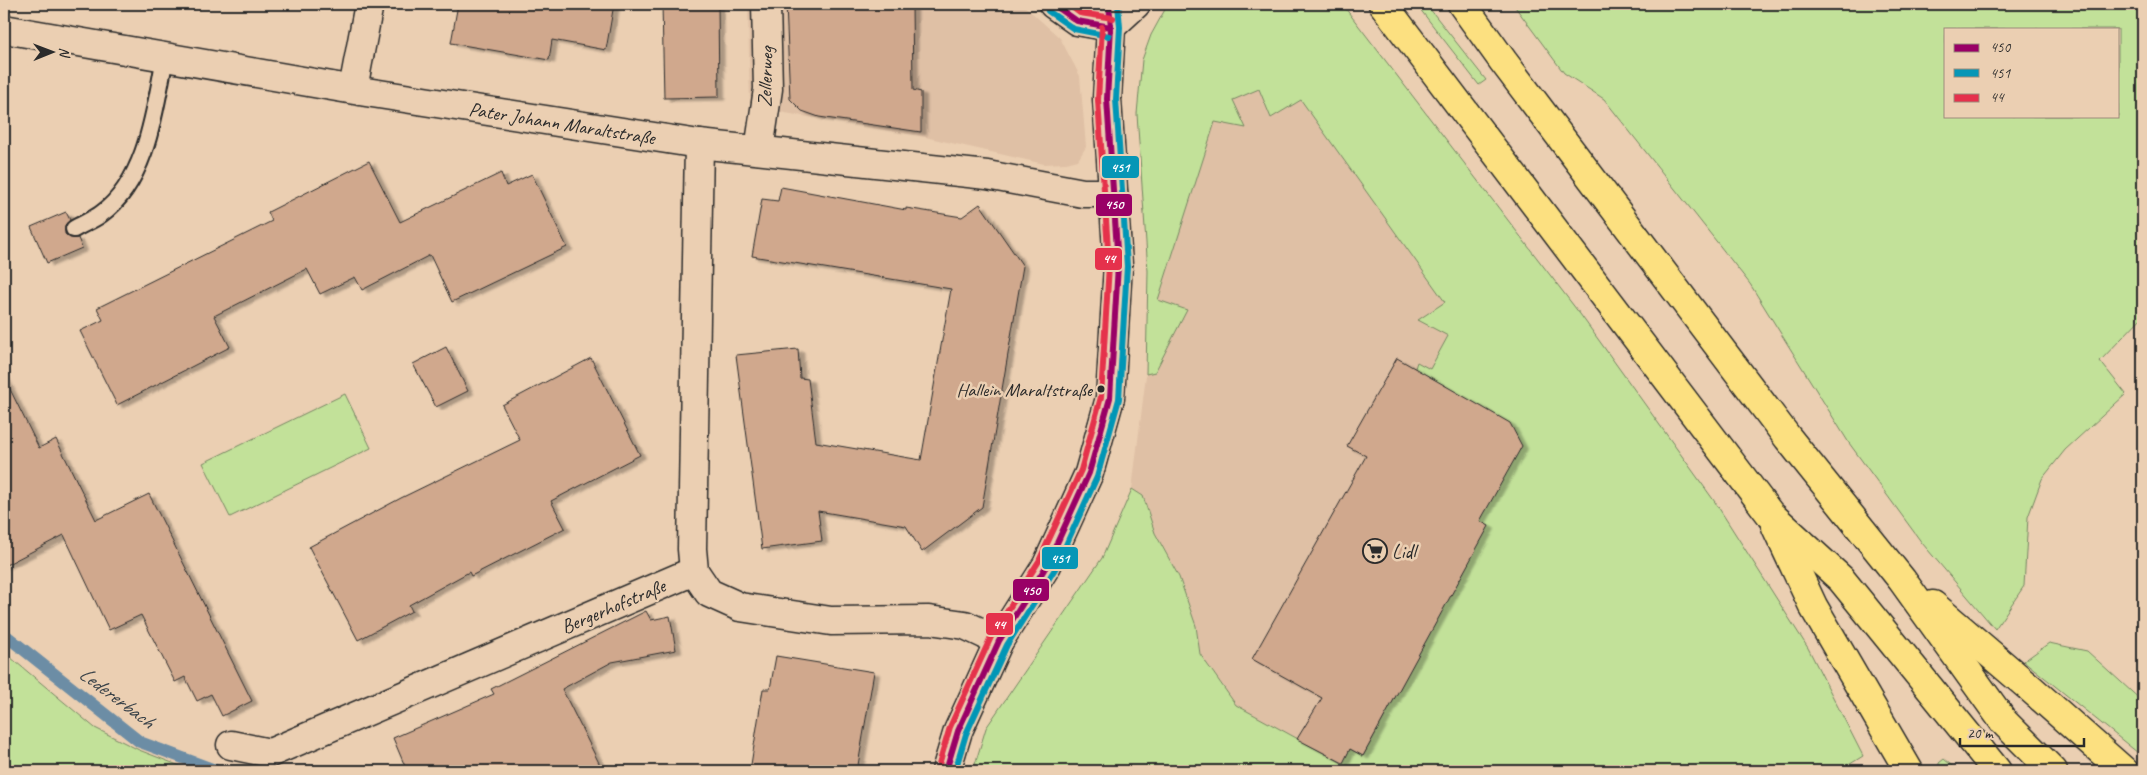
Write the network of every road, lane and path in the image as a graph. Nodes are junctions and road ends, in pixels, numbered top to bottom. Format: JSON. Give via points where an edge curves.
{"nodes":[{"id":1,"x":370,"y":4,"type":"edge"},
{"id":2,"x":766,"y":4,"type":"edge"},
{"id":3,"x":1053,"y":4,"type":"edge"},
{"id":4,"x":1136,"y":4,"type":"edge"},
{"id":5,"x":1384,"y":4,"type":"edge"},
{"id":6,"x":1462,"y":4,"type":"edge"},
{"id":7,"x":1110,"y":15,"type":"edge"},
{"id":8,"x":4,"y":29,"type":"edge"},
{"id":9,"x":165,"y":57,"type":"junction"},
{"id":10,"x":352,"y":89,"type":"junction"},
{"id":11,"x":699,"y":144,"type":"junction"},
{"id":12,"x":760,"y":150,"type":"junction"},
{"id":13,"x":1114,"y":193,"type":"junction"},
{"id":14,"x":74,"y":229,"type":"dead end"},
{"id":15,"x":1770,"y":514,"type":"junction"},
{"id":16,"x":694,"y":571,"type":"junction"},
{"id":17,"x":1902,"y":580,"type":"junction"},
{"id":18,"x":999,"y":640,"type":"junction"},
{"id":19,"x":230,"y":746,"type":"dead end"},
{"id":20,"x":946,"y":771,"type":"edge"},
{"id":21,"x":1908,"y":771,"type":"edge"},
{"id":22,"x":1997,"y":771,"type":"edge"},
{"id":23,"x":2053,"y":771,"type":"edge"},
{"id":24,"x":2124,"y":771,"type":"edge"}],
"edges":[{"from":1,"to":10,"type":"street"},
{"from":2,"to":12,"type":"street","name":"Zellerweg","via":[[768,89]]},
{"from":3,"to":7,"type":"street","via":[[1077,21]]},
{"from":4,"to":7,"type":"street"},
{"from":5,"to":15,"type":"highway"},
{"from":6,"to":17,"type":"highway","via":[[1788,438]]},
{"from":7,"to":13,"type":"street","via":[[1107,98]]},
{"from":8,"to":9,"type":"street","name":"Pater Johann Maraltstraße"},
{"from":9,"to":10,"type":"street","name":"Pater Johann Maraltstraße"},
{"from":9,"to":14,"type":"lane","via":[[152,124],[138,166],[118,198],[101,214]]},
{"from":10,"to":11,"type":"street","name":"Pater Johann Maraltstraße"},
{"from":11,"to":12,"type":"street","name":"Pater Johann Maraltstraße"},
{"from":11,"to":16,"type":"street"},
{"from":12,"to":13,"type":"street","name":"Pater Johann Maraltstraße","via":[[987,175],[1083,193]]},
{"from":13,"to":18,"type":"street","via":[[1118,265],[1110,398],[1089,473],[1047,564]]},
{"from":15,"to":21,"type":"highway","via":[[1813,606]]},
{"from":15,"to":22,"type":"highway","via":[[1841,579]]},
{"from":16,"to":18,"type":"street","via":[[709,593],[740,607],[831,621],[929,620],[965,625]]},
{"from":16,"to":19,"type":"street","name":"Bergerhofstraße","via":[[270,753]]},
{"from":17,"to":23,"type":"highway","via":[[2004,722]]},
{"from":17,"to":24,"type":"highway"},
{"from":18,"to":20,"type":"street","via":[[958,731]]}]}
